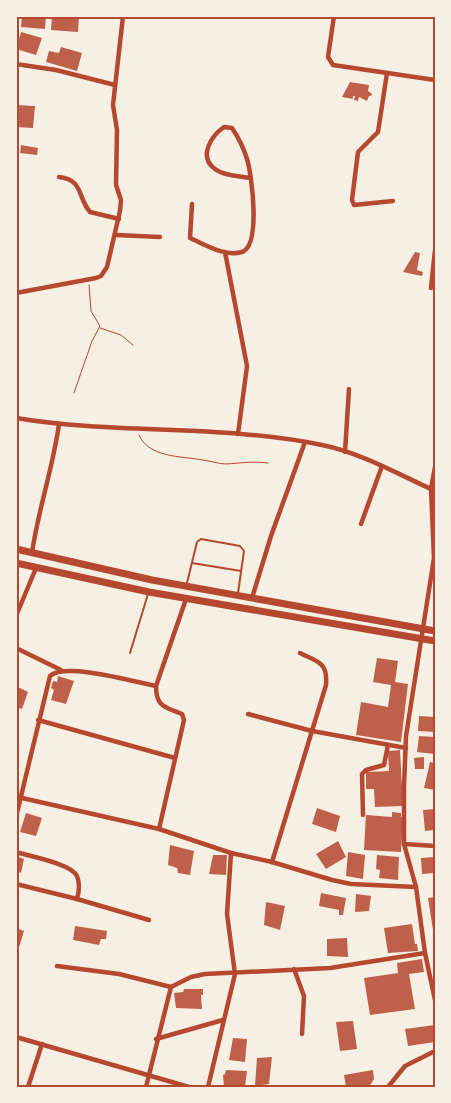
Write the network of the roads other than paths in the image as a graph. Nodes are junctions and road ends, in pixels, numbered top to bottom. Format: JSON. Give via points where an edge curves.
{"nodes":[{"id":1,"x":123,"y":16,"type":"edge"},
{"id":2,"x":334,"y":16,"type":"edge"},
{"id":3,"x":16,"y":64,"type":"edge"},
{"id":4,"x":387,"y":73,"type":"junction"},
{"id":5,"x":435,"y":80,"type":"edge"},
{"id":6,"x":116,"y":85,"type":"junction"},
{"id":7,"x":59,"y":176,"type":"dead end"},
{"id":8,"x":250,"y":178,"type":"junction"},
{"id":9,"x":393,"y":201,"type":"dead end"},
{"id":10,"x":192,"y":204,"type":"dead end"},
{"id":11,"x":119,"y":219,"type":"junction"},
{"id":12,"x":116,"y":235,"type":"junction"},
{"id":13,"x":160,"y":237,"type":"dead end"},
{"id":14,"x":435,"y":250,"type":"edge"},
{"id":15,"x":225,"y":252,"type":"junction"},
{"id":16,"x":431,"y":288,"type":"dead end"},
{"id":17,"x":16,"y":293,"type":"edge"},
{"id":18,"x":349,"y":389,"type":"dead end"},
{"id":19,"x":16,"y":418,"type":"edge"},
{"id":20,"x":59,"y":424,"type":"junction"},
{"id":21,"x":238,"y":434,"type":"junction"},
{"id":22,"x":306,"y":442,"type":"junction"},
{"id":23,"x":345,"y":452,"type":"junction"},
{"id":24,"x":382,"y":466,"type":"junction"},
{"id":25,"x":435,"y":467,"type":"edge"},
{"id":26,"x":431,"y":489,"type":"junction"},
{"id":27,"x":361,"y":524,"type":"dead end"},
{"id":28,"x":434,"y":532,"type":"edge"},
{"id":29,"x":16,"y":549,"type":"edge"},
{"id":30,"x":32,"y":553,"type":"junction"},
{"id":31,"x":434,"y":558,"type":"edge"},
{"id":32,"x":192,"y":562,"type":"junction"},
{"id":33,"x":16,"y":563,"type":"edge"},
{"id":34,"x":36,"y":568,"type":"junction"},
{"id":35,"x":241,"y":571,"type":"junction"},
{"id":36,"x":186,"y":586,"type":"junction"},
{"id":37,"x":149,"y":592,"type":"junction"},
{"id":38,"x":238,"y":595,"type":"junction"},
{"id":39,"x":252,"y":598,"type":"junction"},
{"id":40,"x":186,"y":599,"type":"junction"},
{"id":41,"x":16,"y":616,"type":"edge"},
{"id":42,"x":422,"y":629,"type":"junction"},
{"id":43,"x":435,"y":631,"type":"edge"},
{"id":44,"x":420,"y":638,"type":"junction"},
{"id":45,"x":435,"y":640,"type":"edge"},
{"id":46,"x":16,"y":648,"type":"edge"},
{"id":47,"x":130,"y":653,"type":"dead end"},
{"id":48,"x":300,"y":653,"type":"dead end"},
{"id":49,"x":63,"y":670,"type":"junction"},
{"id":50,"x":156,"y":686,"type":"junction"},
{"id":51,"x":248,"y":714,"type":"dead end"},
{"id":52,"x":38,"y":720,"type":"junction"},
{"id":53,"x":312,"y":731,"type":"junction"},
{"id":54,"x":388,"y":745,"type":"junction"},
{"id":55,"x":406,"y":748,"type":"junction"},
{"id":56,"x":175,"y":758,"type":"junction"},
{"id":57,"x":22,"y":798,"type":"junction"},
{"id":58,"x":363,"y":816,"type":"dead end"},
{"id":59,"x":16,"y":817,"type":"edge"},
{"id":60,"x":159,"y":829,"type":"junction"},
{"id":61,"x":404,"y":844,"type":"junction"},
{"id":62,"x":435,"y":846,"type":"edge"},
{"id":63,"x":16,"y":852,"type":"edge"},
{"id":64,"x":231,"y":853,"type":"junction"},
{"id":65,"x":272,"y":862,"type":"junction"},
{"id":66,"x":16,"y":884,"type":"edge"},
{"id":67,"x":416,"y":888,"type":"junction"},
{"id":68,"x":77,"y":899,"type":"junction"},
{"id":69,"x":149,"y":920,"type":"dead end"},
{"id":70,"x":425,"y":953,"type":"junction"},
{"id":71,"x":57,"y":966,"type":"dead end"},
{"id":72,"x":294,"y":969,"type":"junction"},
{"id":73,"x":235,"y":974,"type":"junction"},
{"id":74,"x":171,"y":987,"type":"junction"},
{"id":75,"x":435,"y":1000,"type":"edge"},
{"id":76,"x":223,"y":1020,"type":"junction"},
{"id":77,"x":302,"y":1034,"type":"dead end"},
{"id":78,"x":16,"y":1037,"type":"edge"},
{"id":79,"x":156,"y":1039,"type":"junction"},
{"id":80,"x":42,"y":1044,"type":"junction"},
{"id":81,"x":435,"y":1051,"type":"edge"},
{"id":82,"x":149,"y":1075,"type":"junction"},
{"id":83,"x":28,"y":1087,"type":"edge"},
{"id":84,"x":146,"y":1087,"type":"edge"},
{"id":85,"x":189,"y":1087,"type":"edge"},
{"id":86,"x":208,"y":1087,"type":"edge"},
{"id":87,"x":388,"y":1087,"type":"edge"}],
"edges":[{"from":1,"to":6,"type":"street"},
{"from":2,"to":4,"type":"street","via":[[330,62]]},
{"from":3,"to":6,"type":"street"},
{"from":4,"to":5,"type":"street"},
{"from":4,"to":9,"type":"street","via":[[378,132],[358,152],[352,204]]},
{"from":6,"to":11,"type":"street","via":[[113,105],[118,130],[116,185],[121,200]]},
{"from":7,"to":11,"type":"street","via":[[77,185],[90,212]]},
{"from":8,"to":8,"type":"street","via":[[216,170],[208,159],[210,142],[224,127],[232,128],[235,133],[248,161]]},
{"from":8,"to":15,"type":"street","via":[[254,216],[251,242],[242,252]]},
{"from":10,"to":15,"type":"street","via":[[189,238]]},
{"from":11,"to":12,"type":"street"},
{"from":12,"to":13,"type":"street"},
{"from":12,"to":17,"type":"street","via":[[104,272],[96,278]]},
{"from":14,"to":16,"type":"street"},
{"from":15,"to":21,"type":"street","via":[[247,366]]},
{"from":18,"to":23,"type":"street"},
{"from":19,"to":20,"type":"street"},
{"from":20,"to":21,"type":"street"},
{"from":20,"to":30,"type":"street"},
{"from":21,"to":22,"type":"street"},
{"from":22,"to":23,"type":"street"},
{"from":22,"to":39,"type":"street"},
{"from":23,"to":24,"type":"street"},
{"from":24,"to":26,"type":"street"},
{"from":24,"to":27,"type":"street"},
{"from":25,"to":26,"type":"street"},
{"from":26,"to":28,"type":"street"},
{"from":28,"to":31,"type":"street"},
{"from":29,"to":30,"type":"main road"},
{"from":30,"to":36,"type":"main road"},
{"from":31,"to":42,"type":"street"},
{"from":32,"to":35,"type":"lane"},
{"from":32,"to":35,"type":"lane","via":[[197,542],[201,539],[240,546],[244,551]]},
{"from":32,"to":36,"type":"lane"},
{"from":33,"to":34,"type":"main road"},
{"from":34,"to":37,"type":"main road"},
{"from":34,"to":41,"type":"street"},
{"from":35,"to":38,"type":"lane"},
{"from":36,"to":38,"type":"main road"},
{"from":37,"to":40,"type":"main road"},
{"from":37,"to":47,"type":"lane"},
{"from":38,"to":39,"type":"main road"},
{"from":39,"to":42,"type":"main road"},
{"from":40,"to":44,"type":"main road"},
{"from":40,"to":50,"type":"street"},
{"from":42,"to":43,"type":"main road"},
{"from":42,"to":44,"type":"street"},
{"from":44,"to":45,"type":"main road"},
{"from":44,"to":55,"type":"street"},
{"from":46,"to":49,"type":"street"},
{"from":48,"to":53,"type":"street","via":[[319,662],[327,673]]},
{"from":49,"to":50,"type":"street"},
{"from":49,"to":52,"type":"street","via":[[50,676]]},
{"from":50,"to":56,"type":"street","via":[[160,705],[184,716]]},
{"from":51,"to":53,"type":"street"},
{"from":52,"to":56,"type":"street"},
{"from":52,"to":57,"type":"street"},
{"from":53,"to":54,"type":"street"},
{"from":53,"to":65,"type":"street"},
{"from":54,"to":55,"type":"street"},
{"from":54,"to":58,"type":"street","via":[[384,765],[362,774]]},
{"from":55,"to":61,"type":"street"},
{"from":56,"to":60,"type":"street"},
{"from":57,"to":59,"type":"street"},
{"from":57,"to":60,"type":"street"},
{"from":60,"to":64,"type":"street"},
{"from":61,"to":62,"type":"street"},
{"from":61,"to":67,"type":"street"},
{"from":63,"to":68,"type":"street","via":[[72,870],[78,878]]},
{"from":64,"to":65,"type":"street"},
{"from":64,"to":73,"type":"street","via":[[227,914]]},
{"from":65,"to":67,"type":"street","via":[[351,884]]},
{"from":66,"to":68,"type":"street"},
{"from":67,"to":70,"type":"street"},
{"from":68,"to":69,"type":"street"},
{"from":70,"to":72,"type":"street","via":[[330,968]]},
{"from":70,"to":75,"type":"street"},
{"from":71,"to":74,"type":"street","via":[[119,974]]},
{"from":72,"to":73,"type":"street"},
{"from":72,"to":77,"type":"street","via":[[304,996]]},
{"from":73,"to":74,"type":"street","via":[[205,974]]},
{"from":73,"to":76,"type":"street"},
{"from":74,"to":79,"type":"street"},
{"from":76,"to":79,"type":"street"},
{"from":76,"to":86,"type":"street"},
{"from":78,"to":80,"type":"street"},
{"from":79,"to":82,"type":"street"},
{"from":80,"to":82,"type":"street"},
{"from":80,"to":83,"type":"street"},
{"from":81,"to":87,"type":"street","via":[[405,1066]]},
{"from":82,"to":84,"type":"street"},
{"from":82,"to":85,"type":"street"}]}
